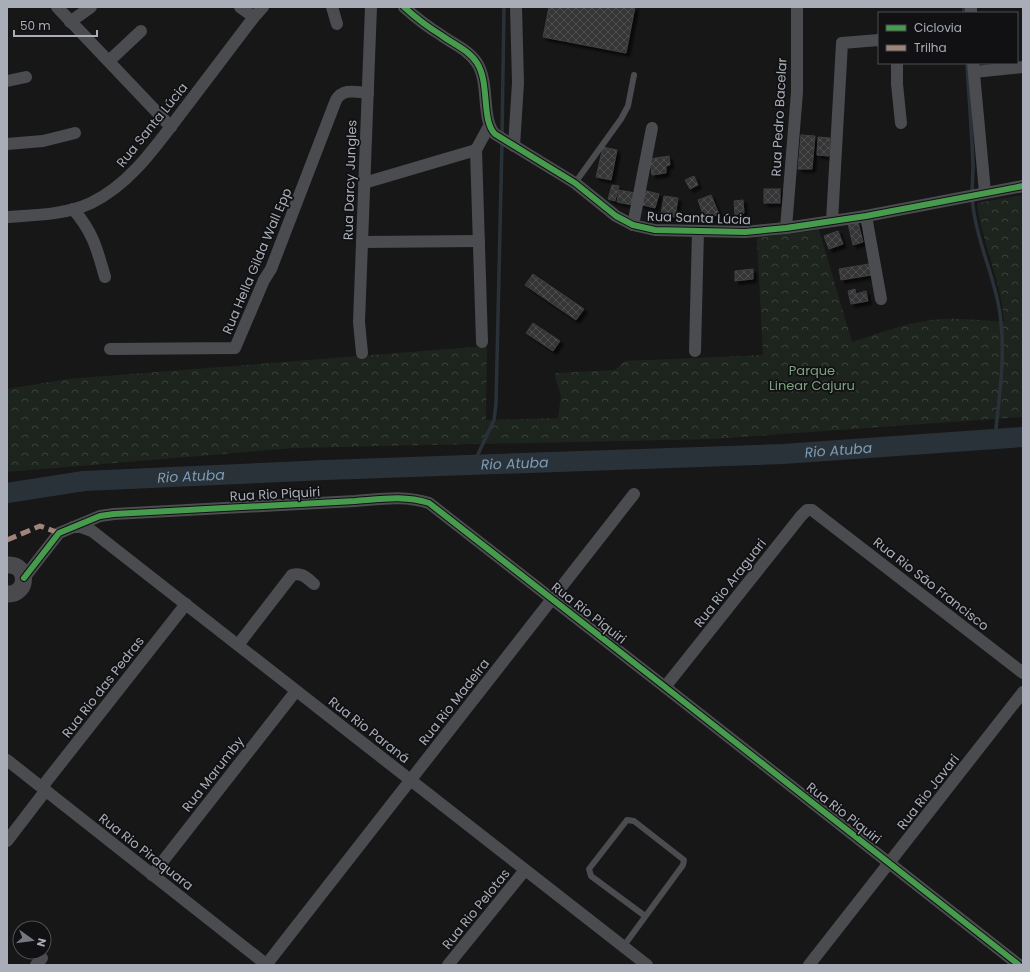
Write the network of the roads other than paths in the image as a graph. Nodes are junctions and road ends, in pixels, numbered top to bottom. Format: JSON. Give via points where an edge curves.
{"nodes":[{"id":1,"x":57,"y":7,"type":"edge"},
{"id":2,"x":91,"y":7,"type":"edge"},
{"id":3,"x":240,"y":7,"type":"edge"},
{"id":4,"x":263,"y":7,"type":"edge"},
{"id":5,"x":332,"y":7,"type":"edge"},
{"id":6,"x":371,"y":7,"type":"edge"},
{"id":7,"x":404,"y":7,"type":"edge"},
{"id":8,"x":516,"y":7,"type":"edge"},
{"id":9,"x":797,"y":7,"type":"edge"},
{"id":10,"x":254,"y":12,"type":"edge"},
{"id":11,"x":70,"y":22,"type":"junction"},
{"id":12,"x":337,"y":24,"type":"dead end"},
{"id":13,"x":141,"y":31,"type":"dead end"},
{"id":14,"x":878,"y":40,"type":"edge"},
{"id":15,"x":109,"y":61,"type":"junction"},
{"id":16,"x":897,"y":64,"type":"edge"},
{"id":17,"x":1023,"y":67,"type":"edge"},
{"id":18,"x":974,"y":68,"type":"edge"},
{"id":19,"x":634,"y":75,"type":"dead end"},
{"id":20,"x":26,"y":77,"type":"dead end"},
{"id":21,"x":7,"y":81,"type":"edge"},
{"id":22,"x":368,"y":93,"type":"junction"},
{"id":23,"x":901,"y":123,"type":"dead end"},
{"id":24,"x":171,"y":127,"type":"junction"},
{"id":25,"x":652,"y":128,"type":"dead end"},
{"id":26,"x":492,"y":130,"type":"junction"},
{"id":27,"x":75,"y":133,"type":"dead end"},
{"id":28,"x":7,"y":144,"type":"edge"},
{"id":29,"x":514,"y":146,"type":"junction"},
{"id":30,"x":476,"y":150,"type":"junction"},
{"id":31,"x":364,"y":183,"type":"junction"},
{"id":32,"x":575,"y":183,"type":"junction"},
{"id":33,"x":1023,"y":186,"type":"edge"},
{"id":34,"x":984,"y":192,"type":"junction"},
{"id":35,"x":73,"y":210,"type":"junction"},
{"id":36,"x":866,"y":216,"type":"junction"},
{"id":37,"x":7,"y":217,"type":"edge"},
{"id":38,"x":832,"y":221,"type":"junction"},
{"id":39,"x":633,"y":225,"type":"junction"},
{"id":40,"x":786,"y":228,"type":"junction"},
{"id":41,"x":698,"y":232,"type":"junction"},
{"id":42,"x":478,"y":241,"type":"junction"},
{"id":43,"x":362,"y":242,"type":"junction"},
{"id":44,"x":105,"y":277,"type":"dead end"},
{"id":45,"x":881,"y":299,"type":"dead end"},
{"id":46,"x":482,"y":342,"type":"dead end"},
{"id":47,"x":110,"y":348,"type":"dead end"},
{"id":48,"x":695,"y":351,"type":"dead end"},
{"id":49,"x":362,"y":353,"type":"dead end"},
{"id":50,"x":634,"y":494,"type":"dead end"},
{"id":51,"x":821,"y":516,"type":"joint"},
{"id":52,"x":70,"y":528,"type":"junction"},
{"id":53,"x":12,"y":580,"type":"edge"},
{"id":54,"x":314,"y":584,"type":"dead end"},
{"id":55,"x":552,"y":599,"type":"junction"},
{"id":56,"x":186,"y":604,"type":"junction"},
{"id":57,"x":238,"y":646,"type":"junction"},
{"id":58,"x":1023,"y":673,"type":"edge"},
{"id":59,"x":665,"y":687,"type":"junction"},
{"id":60,"x":296,"y":691,"type":"junction"},
{"id":61,"x":1023,"y":692,"type":"edge"},
{"id":62,"x":7,"y":760,"type":"edge"},
{"id":63,"x":409,"y":780,"type":"junction"},
{"id":64,"x":44,"y":789,"type":"junction"},
{"id":65,"x":7,"y":841,"type":"edge"},
{"id":66,"x":890,"y":863,"type":"junction"},
{"id":67,"x":524,"y":870,"type":"junction"},
{"id":68,"x":152,"y":875,"type":"junction"},
{"id":69,"x":645,"y":916,"type":"junction"},
{"id":70,"x":623,"y":947,"type":"junction"},
{"id":71,"x":632,"y":961,"type":"edge"},
{"id":72,"x":266,"y":965,"type":"edge"},
{"id":73,"x":448,"y":965,"type":"edge"},
{"id":74,"x":647,"y":965,"type":"edge"},
{"id":75,"x":809,"y":965,"type":"edge"},
{"id":76,"x":1019,"y":965,"type":"edge"}],
"edges":[{"from":1,"to":11,"type":"street"},
{"from":2,"to":11,"type":"street"},
{"from":3,"to":10,"type":"street"},
{"from":4,"to":10,"type":"street","name":"Rua Santa Lúcia"},
{"from":5,"to":12,"type":"street"},
{"from":6,"to":22,"type":"street","name":"Rua Darcy Jungles"},
{"from":7,"to":26,"type":"street","via":[[468,53],[478,64],[484,79]]},
{"from":8,"to":29,"type":"street","via":[[518,83]]},
{"from":9,"to":40,"type":"street","name":"Rua Pedro Bacelar","via":[[797,92]]},
{"from":10,"to":24,"type":"street","name":"Rua Santa Lúcia"},
{"from":11,"to":15,"type":"street"},
{"from":13,"to":15,"type":"street"},
{"from":14,"to":38,"type":"street","via":[[842,43]]},
{"from":15,"to":24,"type":"street"},
{"from":16,"to":23,"type":"street"},
{"from":17,"to":18,"type":"street"},
{"from":18,"to":34,"type":"street"},
{"from":19,"to":32,"type":"lane","via":[[628,106],[621,119]]},
{"from":20,"to":21,"type":"street"},
{"from":22,"to":31,"type":"street","name":"Rua Darcy Jungles"},
{"from":22,"to":47,"type":"street","name":"Rua Hella Gilda Wall Epp","via":[[346,92],[336,100],[271,269],[235,348]]},
{"from":24,"to":35,"type":"street","name":"Rua Santa Lúcia","via":[[119,185]]},
{"from":25,"to":39,"type":"street"},
{"from":26,"to":29,"type":"street","name":"Rua Santa Lúcia"},
{"from":26,"to":30,"type":"street"},
{"from":27,"to":28,"type":"street","via":[[43,141]]},
{"from":29,"to":32,"type":"street","name":"Rua Santa Lúcia"},
{"from":30,"to":31,"type":"street"},
{"from":30,"to":42,"type":"street"},
{"from":31,"to":43,"type":"street","name":"Rua Darcy Jungles"},
{"from":32,"to":39,"type":"street","name":"Rua Santa Lúcia","via":[[606,209]]},
{"from":33,"to":34,"type":"street","name":"Rua Santa Lúcia"},
{"from":34,"to":36,"type":"street","name":"Rua Santa Lúcia"},
{"from":35,"to":37,"type":"street","name":"Rua Santa Lúcia"},
{"from":35,"to":44,"type":"street","via":[[93,238]]},
{"from":36,"to":38,"type":"street","name":"Rua Santa Lúcia"},
{"from":36,"to":45,"type":"street"},
{"from":38,"to":40,"type":"street","name":"Rua Santa Lúcia"},
{"from":39,"to":41,"type":"street","name":"Rua Santa Lúcia","via":[[655,230]]},
{"from":40,"to":41,"type":"street","name":"Rua Santa Lúcia","via":[[745,232]]},
{"from":41,"to":48,"type":"street"},
{"from":42,"to":43,"type":"street"},
{"from":42,"to":46,"type":"street"},
{"from":43,"to":49,"type":"street","name":"Rua Darcy Jungles","via":[[359,322]]},
{"from":50,"to":55,"type":"street","name":"Rua Rio Madeira"},
{"from":51,"to":58,"type":"street","name":"Rua Rio São Francisco"},
{"from":51,"to":59,"type":"street","name":"Rua Rio Araguari","via":[[812,510],[807,510],[801,516]]},
{"from":52,"to":53,"type":"street","name":"Rua Rio Piquiri","via":[[59,533]]},
{"from":52,"to":55,"type":"street","name":"Rua Rio Piquiri","via":[[100,516],[114,514],[392,498],[416,499],[429,503]]},
{"from":52,"to":56,"type":"street","name":"Rua Rio Paraná","via":[[81,527],[92,531]]},
{"from":54,"to":57,"type":"street","via":[[302,574],[292,575]]},
{"from":55,"to":59,"type":"street","name":"Rua Rio Piquiri"},
{"from":55,"to":63,"type":"street","name":"Rua Rio Madeira"},
{"from":56,"to":57,"type":"street","name":"Rua Rio Paraná"},
{"from":56,"to":64,"type":"street","name":"Rua Rio das Pedras"},
{"from":57,"to":60,"type":"street","name":"Rua Rio Paraná"},
{"from":59,"to":66,"type":"street","name":"Rua Rio Piquiri"},
{"from":60,"to":63,"type":"street","name":"Rua Rio Paraná"},
{"from":60,"to":68,"type":"street","name":"Rua Marumby"},
{"from":61,"to":66,"type":"street","name":"Rua Rio Javari"},
{"from":62,"to":64,"type":"street","name":"Rua Rio Piraquara"},
{"from":63,"to":67,"type":"street","name":"Rua Rio Paraná"},
{"from":63,"to":72,"type":"street","name":"Rua Rio Madeira"},
{"from":64,"to":65,"type":"street","name":"Rua Rio das Pedras"},
{"from":64,"to":68,"type":"street","name":"Rua Rio Piraquara"},
{"from":66,"to":75,"type":"street","name":"Rua Rio Javari"},
{"from":66,"to":76,"type":"street","name":"Rua Rio Piquiri"},
{"from":67,"to":70,"type":"street","name":"Rua Rio Paraná"},
{"from":67,"to":73,"type":"street","name":"Rua Rio Pelotas"},
{"from":68,"to":72,"type":"street","name":"Rua Rio Piraquara"},
{"from":69,"to":69,"type":"lane","via":[[589,872],[627,820],[634,821],[684,860],[683,865]]},
{"from":69,"to":70,"type":"lane"},
{"from":70,"to":71,"type":"street","name":"Rua Rio Paraná"},
{"from":71,"to":74,"type":"street","name":"Rua Rio Paraná"}]}
